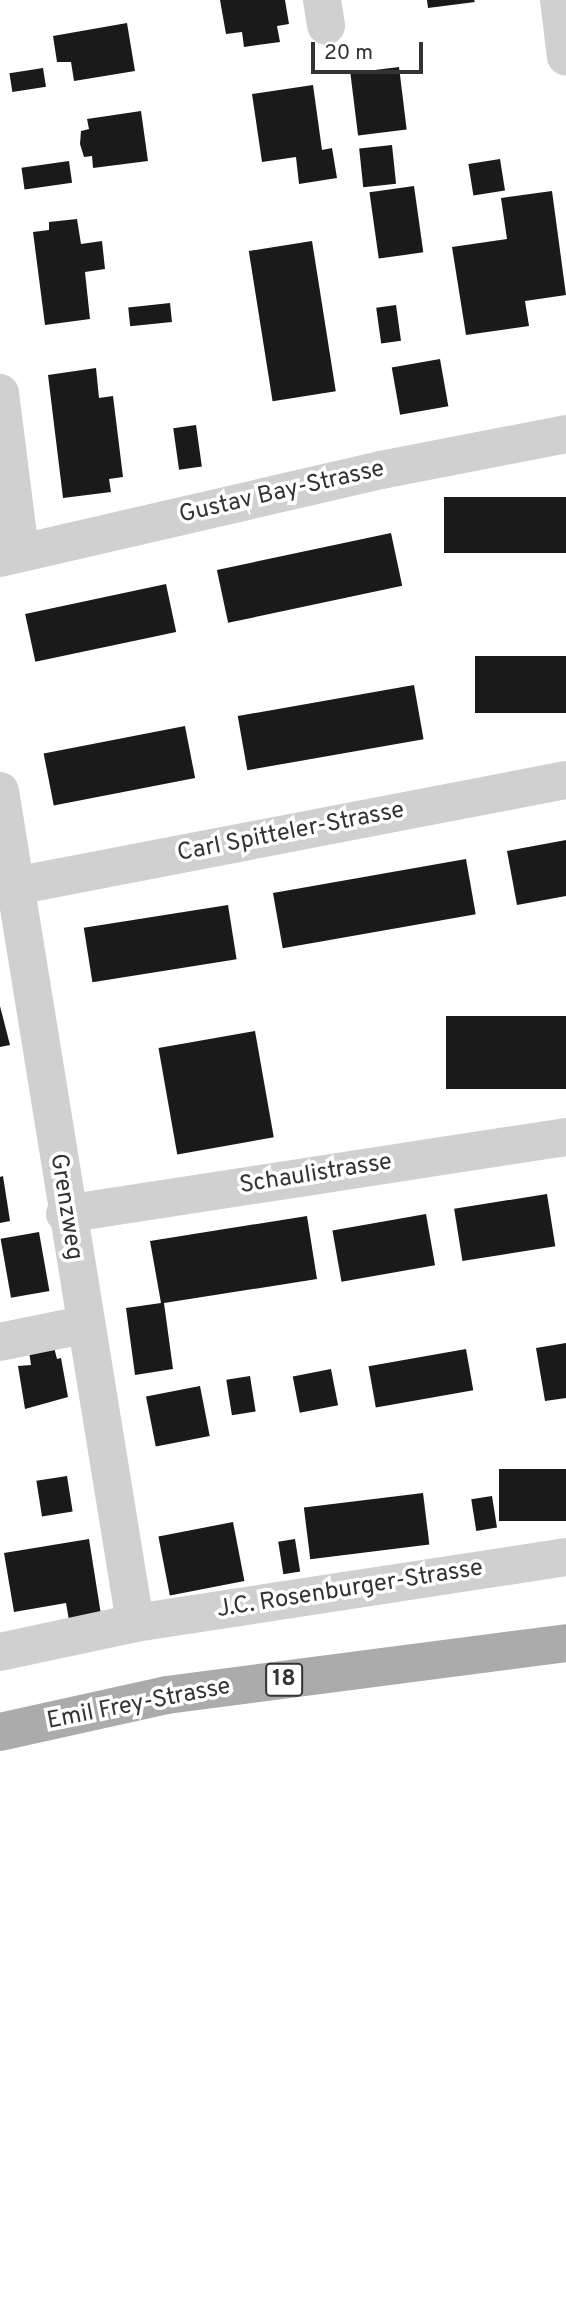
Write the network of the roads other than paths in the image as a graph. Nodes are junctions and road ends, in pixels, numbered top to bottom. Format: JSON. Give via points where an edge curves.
{"nodes":[{"id":1,"x":559,"y":0,"type":"edge"},
{"id":2,"x":566,"y":56,"type":"edge"},
{"id":3,"x":0,"y":393,"type":"edge"},
{"id":4,"x":566,"y":434,"type":"edge"},
{"id":5,"x":10,"y":555,"type":"edge"},
{"id":6,"x":566,"y":779,"type":"edge"},
{"id":7,"x":0,"y":791,"type":"edge"},
{"id":8,"x":15,"y":886,"type":"junction"},
{"id":9,"x":15,"y":978,"type":"edge"},
{"id":10,"x":566,"y":1136,"type":"edge"},
{"id":11,"x":65,"y":1213,"type":"junction"},
{"id":12,"x":83,"y":1325,"type":"junction"},
{"id":13,"x":0,"y":1342,"type":"edge"},
{"id":14,"x":566,"y":1557,"type":"edge"},
{"id":15,"x":135,"y":1623,"type":"junction"},
{"id":16,"x":566,"y":1643,"type":"edge"},
{"id":17,"x":0,"y":1653,"type":"edge"},
{"id":18,"x":2,"y":1731,"type":"edge"}],
"edges":[{"from":1,"to":2,"type":"street"},
{"from":3,"to":5,"type":"street"},
{"from":4,"to":5,"type":"street","name":"Gustav Bay-Strasse","via":[[381,470]]},
{"from":6,"to":8,"type":"street","name":"Carl Spitteler-Strasse"},
{"from":7,"to":8,"type":"street","name":"Grenzweg"},
{"from":8,"to":9,"type":"street","name":"Grenzweg"},
{"from":9,"to":11,"type":"street","name":"Grenzweg"},
{"from":10,"to":11,"type":"street","name":"Schaulistrasse"},
{"from":11,"to":12,"type":"street","name":"Grenzweg"},
{"from":12,"to":13,"type":"street"},
{"from":12,"to":15,"type":"street","name":"Grenzweg"},
{"from":14,"to":15,"type":"street","name":"J.C. Rosenburger-Strasse"},
{"from":15,"to":17,"type":"street","name":"J.C. Rosenburger-Strasse"},
{"from":16,"to":18,"type":"main road","name":"Emil Frey-Strasse","number":"18","via":[[167,1695]]}]}
